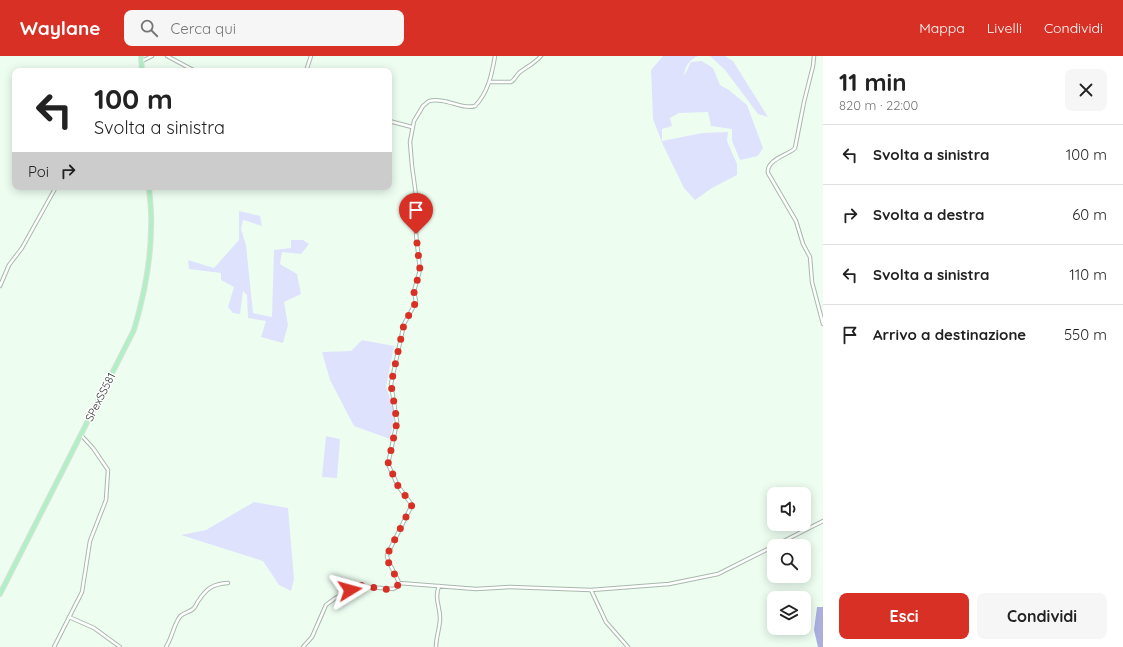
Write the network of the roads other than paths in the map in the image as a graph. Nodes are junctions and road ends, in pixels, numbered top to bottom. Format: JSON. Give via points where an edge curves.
{"nodes":[{"id":1,"x":141,"y":56,"type":"edge"},
{"id":2,"x":152,"y":56,"type":"edge"},
{"id":3,"x":167,"y":56,"type":"edge"},
{"id":4,"x":311,"y":56,"type":"edge"},
{"id":5,"x":495,"y":56,"type":"edge"},
{"id":6,"x":541,"y":56,"type":"edge"},
{"id":7,"x":814,"y":56,"type":"edge"},
{"id":8,"x":141,"y":62,"type":"junction"},
{"id":9,"x":142,"y":68,"type":"edge"},
{"id":10,"x":189,"y":68,"type":"edge"},
{"id":11,"x":307,"y":68,"type":"edge"},
{"id":12,"x":489,"y":82,"type":"junction"},
{"id":13,"x":392,"y":122,"type":"edge"},
{"id":14,"x":412,"y":127,"type":"junction"},
{"id":15,"x":54,"y":190,"type":"edge"},
{"id":16,"x":149,"y":190,"type":"edge"},
{"id":17,"x":0,"y":286,"type":"edge"},
{"id":18,"x":823,"y":324,"type":"edge"},
{"id":19,"x":81,"y":435,"type":"junction"},
{"id":20,"x":823,"y":521,"type":"edge"},
{"id":21,"x":788,"y":539,"type":"edge"},
{"id":22,"x":767,"y":550,"type":"edge"},
{"id":23,"x":228,"y":583,"type":"dead end"},
{"id":24,"x":399,"y":583,"type":"junction"},
{"id":25,"x":439,"y":586,"type":"junction"},
{"id":26,"x":591,"y":590,"type":"junction"},
{"id":27,"x":0,"y":594,"type":"edge"},
{"id":28,"x":69,"y":617,"type":"junction"},
{"id":29,"x":54,"y":647,"type":"edge"},
{"id":30,"x":120,"y":647,"type":"edge"},
{"id":31,"x":166,"y":647,"type":"edge"},
{"id":32,"x":303,"y":647,"type":"edge"},
{"id":33,"x":436,"y":647,"type":"edge"},
{"id":34,"x":628,"y":647,"type":"edge"}],
"edges":[{"from":1,"to":8,"type":"main road"},
{"from":2,"to":8,"type":"street"},
{"from":3,"to":10,"type":"street"},
{"from":4,"to":11,"type":"street"},
{"from":5,"to":12,"type":"street"},
{"from":6,"to":12,"type":"street","via":[[514,80]]},
{"from":7,"to":18,"type":"street","via":[[795,148],[770,164],[768,173],[796,221],[810,257],[812,282]]},
{"from":8,"to":9,"type":"main road"},
{"from":12,"to":14,"type":"street","via":[[475,106],[464,106],[440,99],[429,101],[418,113]]},
{"from":13,"to":14,"type":"street"},
{"from":14,"to":24,"type":"street","via":[[410,152],[418,210],[416,234],[420,270],[414,292],[416,302],[404,324],[391,384],[397,422],[388,464],[398,486],[412,505],[387,555],[387,561]]},
{"from":15,"to":17,"type":"street","via":[[22,248],[9,265]]},
{"from":16,"to":19,"type":"main road","name":"SPexSS581","via":[[151,227],[143,300],[134,330]]},
{"from":19,"to":27,"type":"main road","name":"SPexSS581"},
{"from":19,"to":28,"type":"street","via":[[108,470],[106,500],[90,541],[82,592]]},
{"from":20,"to":21,"type":"street"},
{"from":22,"to":26,"type":"street","via":[[718,574],[669,584]]},
{"from":23,"to":31,"type":"street","via":[[211,587],[194,609],[178,618]]},
{"from":24,"to":25,"type":"street"},
{"from":24,"to":32,"type":"street","via":[[394,589],[356,586],[334,599],[326,605],[312,637]]},
{"from":25,"to":26,"type":"street","via":[[476,589],[510,587]]},
{"from":25,"to":33,"type":"street","via":[[436,596],[440,617]]},
{"from":26,"to":34,"type":"street","via":[[606,622]]},
{"from":28,"to":29,"type":"street"},
{"from":28,"to":30,"type":"street","via":[[94,628]]}]}
